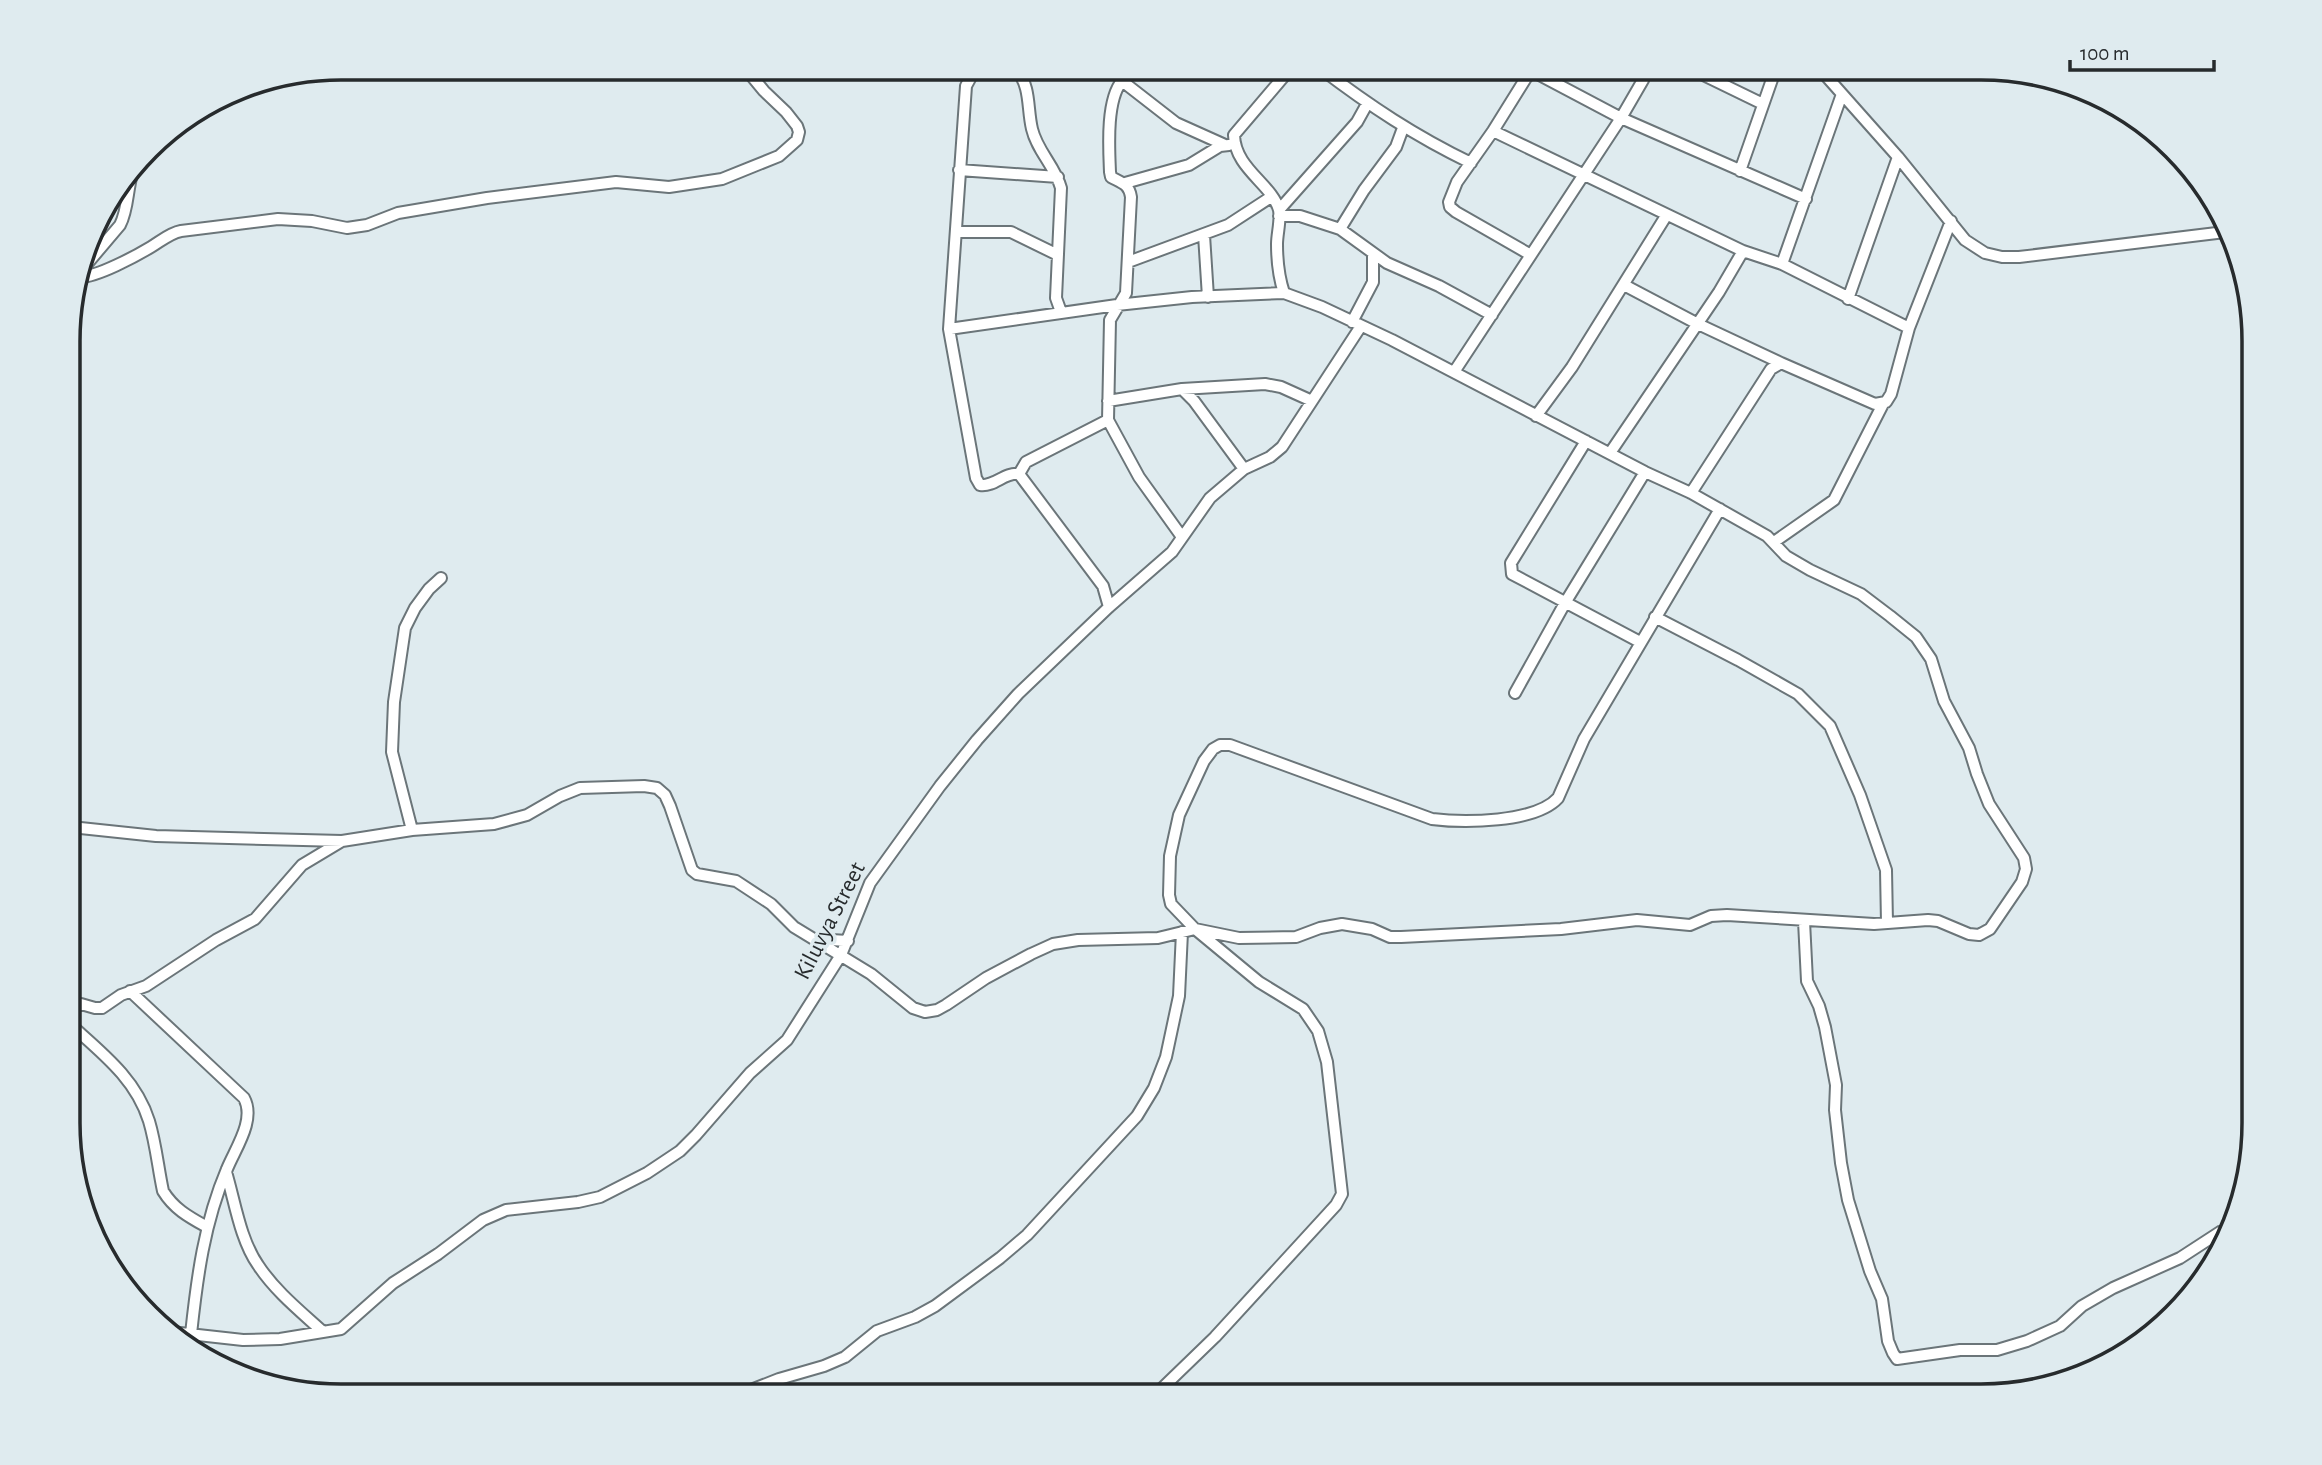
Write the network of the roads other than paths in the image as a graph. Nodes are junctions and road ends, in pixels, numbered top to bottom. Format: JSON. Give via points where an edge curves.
{"nodes":[{"id":1,"x":756,"y":81,"type":"edge"},
{"id":2,"x":969,"y":81,"type":"edge"},
{"id":3,"x":1024,"y":81,"type":"edge"},
{"id":4,"x":1122,"y":81,"type":"joint"},
{"id":5,"x":1280,"y":81,"type":"edge"},
{"id":6,"x":1337,"y":81,"type":"edge"},
{"id":7,"x":1526,"y":81,"type":"edge"},
{"id":8,"x":1547,"y":81,"type":"edge"},
{"id":9,"x":1642,"y":81,"type":"edge"},
{"id":10,"x":1716,"y":81,"type":"edge"},
{"id":11,"x":1771,"y":81,"type":"edge"},
{"id":12,"x":1830,"y":81,"type":"edge"},
{"id":13,"x":1842,"y":94,"type":"junction"},
{"id":14,"x":1367,"y":104,"type":"junction"},
{"id":15,"x":1763,"y":104,"type":"junction"},
{"id":16,"x":1621,"y":118,"type":"junction"},
{"id":17,"x":1404,"y":128,"type":"junction"},
{"id":18,"x":1493,"y":131,"type":"junction"},
{"id":19,"x":1230,"y":145,"type":"junction"},
{"id":20,"x":1898,"y":157,"type":"junction"},
{"id":21,"x":1471,"y":163,"type":"junction"},
{"id":22,"x":959,"y":170,"type":"junction"},
{"id":23,"x":1740,"y":171,"type":"junction"},
{"id":24,"x":1583,"y":176,"type":"junction"},
{"id":25,"x":1058,"y":177,"type":"junction"},
{"id":26,"x":1125,"y":183,"type":"junction"},
{"id":27,"x":126,"y":193,"type":"edge"},
{"id":28,"x":1270,"y":197,"type":"junction"},
{"id":29,"x":1806,"y":199,"type":"junction"},
{"id":30,"x":1279,"y":213,"type":"junction"},
{"id":31,"x":1666,"y":216,"type":"junction"},
{"id":32,"x":1951,"y":221,"type":"junction"},
{"id":33,"x":1340,"y":229,"type":"junction"},
{"id":34,"x":957,"y":233,"type":"junction"},
{"id":35,"x":2218,"y":233,"type":"edge"},
{"id":36,"x":1204,"y":235,"type":"junction"},
{"id":37,"x":1743,"y":251,"type":"junction"},
{"id":38,"x":1373,"y":254,"type":"junction"},
{"id":39,"x":1058,"y":255,"type":"junction"},
{"id":40,"x":1531,"y":255,"type":"junction"},
{"id":41,"x":94,"y":258,"type":"edge"},
{"id":42,"x":1128,"y":262,"type":"junction"},
{"id":43,"x":1782,"y":264,"type":"junction"},
{"id":44,"x":89,"y":275,"type":"edge"},
{"id":45,"x":1624,"y":285,"type":"junction"},
{"id":46,"x":1284,"y":293,"type":"junction"},
{"id":47,"x":1208,"y":297,"type":"junction"},
{"id":48,"x":1848,"y":299,"type":"junction"},
{"id":49,"x":1117,"y":305,"type":"junction"},
{"id":50,"x":1061,"y":312,"type":"junction"},
{"id":51,"x":1492,"y":314,"type":"junction"},
{"id":52,"x":1356,"y":324,"type":"junction"},
{"id":53,"x":1698,"y":324,"type":"junction"},
{"id":54,"x":1909,"y":328,"type":"junction"},
{"id":55,"x":949,"y":329,"type":"junction"},
{"id":56,"x":1781,"y":363,"type":"junction"},
{"id":57,"x":1454,"y":372,"type":"junction"},
{"id":58,"x":1182,"y":389,"type":"junction"},
{"id":59,"x":1108,"y":401,"type":"junction"},
{"id":60,"x":1312,"y":401,"type":"junction"},
{"id":61,"x":1882,"y":404,"type":"junction"},
{"id":62,"x":1536,"y":416,"type":"junction"},
{"id":63,"x":1108,"y":420,"type":"junction"},
{"id":64,"x":1586,"y":441,"type":"junction"},
{"id":65,"x":1610,"y":453,"type":"junction"},
{"id":66,"x":1244,"y":469,"type":"junction"},
{"id":67,"x":1645,"y":471,"type":"junction"},
{"id":68,"x":1019,"y":474,"type":"junction"},
{"id":69,"x":1691,"y":493,"type":"junction"},
{"id":70,"x":1720,"y":509,"type":"junction"},
{"id":71,"x":1182,"y":537,"type":"junction"},
{"id":72,"x":1774,"y":542,"type":"junction"},
{"id":73,"x":442,"y":578,"type":"dead end"},
{"id":74,"x":1565,"y":603,"type":"junction"},
{"id":75,"x":1109,"y":607,"type":"junction"},
{"id":76,"x":1655,"y":617,"type":"junction"},
{"id":77,"x":1640,"y":642,"type":"junction"},
{"id":78,"x":1515,"y":693,"type":"dead end"},
{"id":79,"x":80,"y":828,"type":"edge"},
{"id":80,"x":412,"y":830,"type":"junction"},
{"id":81,"x":342,"y":841,"type":"junction"},
{"id":82,"x":1804,"y":921,"type":"junction"},
{"id":83,"x":1887,"y":923,"type":"junction"},
{"id":84,"x":1195,"y":929,"type":"junction"},
{"id":85,"x":1182,"y":932,"type":"junction"},
{"id":86,"x":814,"y":939,"type":"junction"},
{"id":87,"x":848,"y":941,"type":"junction"},
{"id":88,"x":841,"y":955,"type":"junction"},
{"id":89,"x":130,"y":992,"type":"junction"},
{"id":90,"x":80,"y":1003,"type":"edge"},
{"id":91,"x":80,"y":1033,"type":"edge"},
{"id":92,"x":226,"y":1172,"type":"junction"},
{"id":93,"x":207,"y":1227,"type":"junction"},
{"id":94,"x":2218,"y":1234,"type":"edge"},
{"id":95,"x":323,"y":1332,"type":"junction"},
{"id":96,"x":186,"y":1334,"type":"edge"},
{"id":97,"x":191,"y":1334,"type":"junction"},
{"id":98,"x":766,"y":1384,"type":"edge"},
{"id":99,"x":1166,"y":1384,"type":"edge"}],
"edges":[{"from":1,"to":44,"type":"street","via":[[797,126],[797,140],[779,156],[722,179],[669,187],[616,182],[487,198],[398,213],[347,229],[278,219],[174,232],[136,256]]},
{"from":2,"to":22,"type":"street"},
{"from":3,"to":25,"type":"street","via":[[1032,129]]},
{"from":4,"to":19,"type":"street","via":[[1176,123]]},
{"from":4,"to":26,"type":"street","via":[[1112,101],[1109,159],[1111,177]]},
{"from":5,"to":19,"type":"street"},
{"from":6,"to":14,"type":"street"},
{"from":7,"to":18,"type":"street"},
{"from":8,"to":16,"type":"street"},
{"from":9,"to":16,"type":"street"},
{"from":10,"to":15,"type":"street"},
{"from":11,"to":15,"type":"street"},
{"from":12,"to":13,"type":"street"},
{"from":13,"to":20,"type":"street"},
{"from":13,"to":29,"type":"street"},
{"from":14,"to":17,"type":"street"},
{"from":14,"to":30,"type":"street","via":[[1357,122]]},
{"from":15,"to":23,"type":"street"},
{"from":16,"to":23,"type":"street"},
{"from":16,"to":24,"type":"street"},
{"from":17,"to":21,"type":"street"},
{"from":17,"to":33,"type":"street"},
{"from":18,"to":21,"type":"street"},
{"from":18,"to":24,"type":"street"},
{"from":19,"to":26,"type":"street","via":[[1189,165]]},
{"from":19,"to":28,"type":"street"},
{"from":20,"to":32,"type":"street"},
{"from":20,"to":48,"type":"street"},
{"from":21,"to":40,"type":"street","via":[[1454,189],[1450,207]]},
{"from":22,"to":25,"type":"street"},
{"from":22,"to":34,"type":"street"},
{"from":23,"to":29,"type":"street"},
{"from":24,"to":31,"type":"street"},
{"from":24,"to":40,"type":"street"},
{"from":25,"to":39,"type":"street"},
{"from":26,"to":42,"type":"street","via":[[1131,197]]},
{"from":27,"to":41,"type":"street","via":[[120,225]]},
{"from":28,"to":30,"type":"street"},
{"from":28,"to":36,"type":"street"},
{"from":29,"to":43,"type":"street"},
{"from":30,"to":33,"type":"street"},
{"from":30,"to":46,"type":"street","via":[[1277,246]]},
{"from":31,"to":37,"type":"street"},
{"from":31,"to":45,"type":"street"},
{"from":32,"to":35,"type":"street","via":[[1965,240],[2002,257]]},
{"from":32,"to":54,"type":"street"},
{"from":33,"to":38,"type":"street"},
{"from":34,"to":39,"type":"street","via":[[1011,232]]},
{"from":34,"to":55,"type":"street"},
{"from":36,"to":42,"type":"street"},
{"from":36,"to":47,"type":"street"},
{"from":37,"to":43,"type":"street"},
{"from":37,"to":53,"type":"street"},
{"from":38,"to":51,"type":"street"},
{"from":38,"to":52,"type":"street","name":"Kiluvya Street","via":[[1373,282]]},
{"from":39,"to":50,"type":"street","via":[[1056,298]]},
{"from":40,"to":51,"type":"street"},
{"from":42,"to":49,"type":"street","via":[[1126,293]]},
{"from":43,"to":48,"type":"street"},
{"from":45,"to":53,"type":"street"},
{"from":45,"to":62,"type":"street"},
{"from":46,"to":47,"type":"street"},
{"from":46,"to":52,"type":"street"},
{"from":47,"to":49,"type":"street"},
{"from":48,"to":54,"type":"street"},
{"from":49,"to":50,"type":"street"},
{"from":49,"to":59,"type":"street","via":[[1110,320]]},
{"from":50,"to":55,"type":"street"},
{"from":51,"to":57,"type":"street"},
{"from":52,"to":57,"type":"street"},
{"from":52,"to":60,"type":"street","name":"Kiluvya Street"},
{"from":53,"to":56,"type":"street"},
{"from":53,"to":65,"type":"street"},
{"from":54,"to":61,"type":"street","via":[[1891,394]]},
{"from":55,"to":68,"type":"street","via":[[976,478],[985,486]]},
{"from":56,"to":61,"type":"street"},
{"from":56,"to":69,"type":"street","via":[[1771,369]]},
{"from":57,"to":62,"type":"street"},
{"from":58,"to":59,"type":"street"},
{"from":58,"to":60,"type":"street","via":[[1265,384]]},
{"from":58,"to":66,"type":"street"},
{"from":59,"to":63,"type":"street"},
{"from":60,"to":66,"type":"street","name":"Kiluvya Street","via":[[1282,447]]},
{"from":61,"to":72,"type":"street","via":[[1834,500]]},
{"from":62,"to":64,"type":"street"},
{"from":63,"to":68,"type":"street","via":[[1026,462]]},
{"from":63,"to":71,"type":"street","via":[[1139,477]]},
{"from":64,"to":65,"type":"street"},
{"from":64,"to":74,"type":"street","via":[[1511,563],[1513,574]]},
{"from":65,"to":67,"type":"street"},
{"from":66,"to":71,"type":"street","name":"Kiluvya Street","via":[[1210,498]]},
{"from":67,"to":69,"type":"street"},
{"from":67,"to":74,"type":"street"},
{"from":68,"to":75,"type":"street","via":[[1103,586]]},
{"from":69,"to":70,"type":"street"},
{"from":70,"to":72,"type":"street"},
{"from":70,"to":76,"type":"street"},
{"from":71,"to":75,"type":"street","name":"Kiluvya Street","via":[[1172,552]]},
{"from":72,"to":83,"type":"street","via":[[1786,556],[1861,594],[1916,637],[1931,659],[1944,701],[1969,748],[1989,804],[2024,858],[2022,882],[1990,929],[1979,935],[1938,921]]},
{"from":73,"to":80,"type":"street","via":[[429,589],[405,628],[394,702],[392,752]]},
{"from":74,"to":77,"type":"street"},
{"from":74,"to":78,"type":"street"},
{"from":75,"to":87,"type":"street","name":"Kiluvya Street","via":[[1018,694],[940,786],[870,883]]},
{"from":76,"to":77,"type":"street"},
{"from":76,"to":83,"type":"street","via":[[1798,694],[1830,726],[1886,870]]},
{"from":77,"to":84,"type":"street","via":[[1584,740],[1558,798],[1520,815],[1490,821],[1432,819],[1230,745],[1213,748],[1178,815],[1170,856],[1171,904]]},
{"from":79,"to":81,"type":"street","via":[[156,836]]},
{"from":80,"to":81,"type":"street"},
{"from":80,"to":86,"type":"street","via":[[494,824],[527,815],[580,788],[657,788],[670,806],[692,870],[736,881]]},
{"from":81,"to":89,"type":"street","via":[[302,865],[255,919]]},
{"from":82,"to":83,"type":"street"},
{"from":82,"to":84,"type":"street","via":[[1727,915],[1690,925],[1637,920],[1561,929],[1401,937],[1342,924],[1276,938],[1238,938]]},
{"from":82,"to":94,"type":"street","via":[[1807,981],[1825,1027],[1836,1085],[1835,1110],[1848,1200],[1897,1359],[1950,1350],[1997,1350],[2027,1341],[2060,1326],[2113,1288],[2180,1258]]},
{"from":84,"to":85,"type":"street"},
{"from":84,"to":99,"type":"street","via":[[1259,982],[1303,1009],[1318,1031],[1327,1062],[1342,1194],[1215,1337]]},
{"from":85,"to":88,"type":"street","via":[[1158,938],[1054,944],[986,978],[937,1010],[925,1012]]},
{"from":85,"to":98,"type":"street","via":[[1179,996],[1167,1057],[1138,1116],[1043,1219],[935,1306],[877,1331],[845,1357]]},
{"from":86,"to":87,"type":"street"},
{"from":86,"to":88,"type":"street"},
{"from":87,"to":88,"type":"street","name":"Kiluvya Street"},
{"from":88,"to":95,"type":"street","name":"Kiluvya Street","via":[[787,1040],[750,1073],[680,1151],[600,1197],[506,1210],[483,1220],[393,1283],[341,1329]]},
{"from":89,"to":90,"type":"street","via":[[102,1008]]},
{"from":89,"to":92,"type":"street","via":[[248,1105],[248,1117]]},
{"from":91,"to":93,"type":"street","via":[[133,1086],[148,1118],[163,1191],[170,1202]]},
{"from":92,"to":93,"type":"street"},
{"from":92,"to":95,"type":"street","via":[[257,1264]]},
{"from":93,"to":97,"type":"street"},
{"from":95,"to":97,"type":"street","name":"Kiluvya Street","via":[[243,1340]]},
{"from":96,"to":97,"type":"street","name":"Kiluvya Street"}]}
